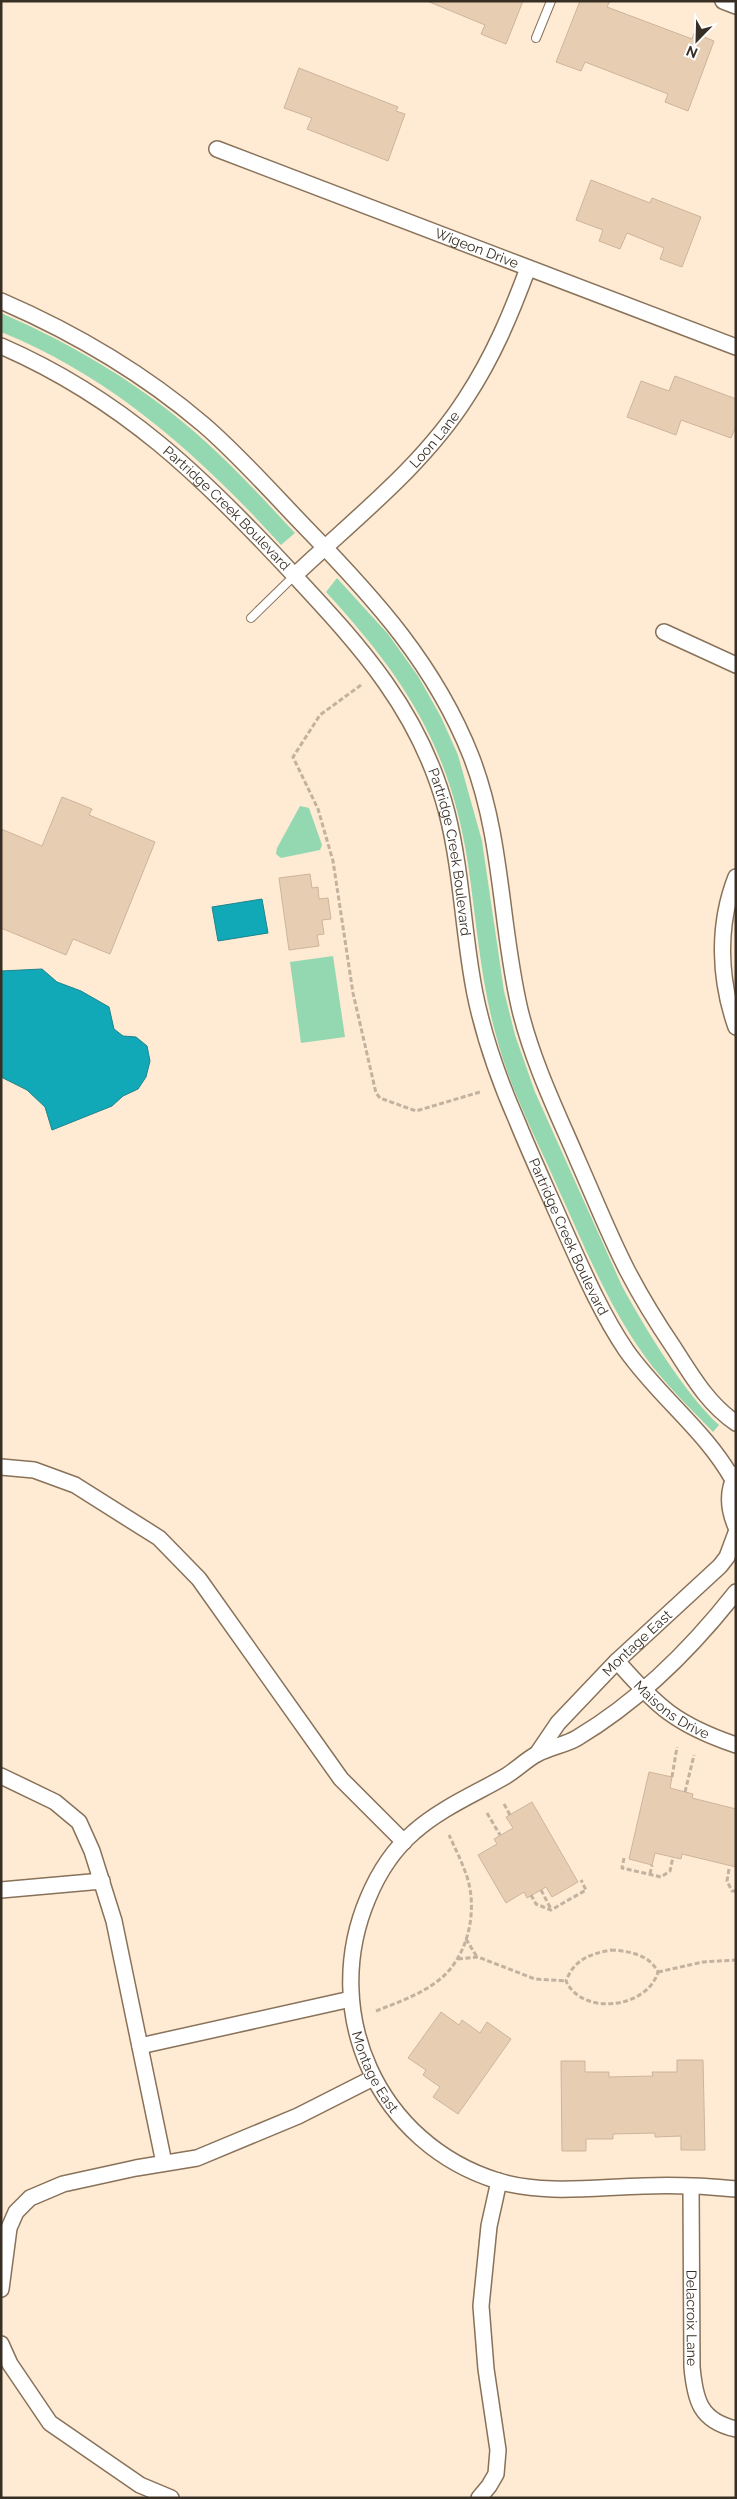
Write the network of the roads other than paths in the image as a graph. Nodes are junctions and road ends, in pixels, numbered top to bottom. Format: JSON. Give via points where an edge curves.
{"nodes":[{"id":1,"x":551,"y":1,"type":"edge"},
{"id":2,"x":723,"y":1,"type":"edge"},
{"id":3,"x":736,"y":6,"type":"edge"},
{"id":4,"x":536,"y":38,"type":"dead end"},
{"id":5,"x":217,"y":149,"type":"dead end"},
{"id":6,"x":528,"y":268,"type":"junction"},
{"id":7,"x":1,"y":301,"type":"edge"},
{"id":8,"x":1,"y":346,"type":"edge"},
{"id":9,"x":736,"y":347,"type":"edge"},
{"id":10,"x":324,"y":547,"type":"junction"},
{"id":11,"x":294,"y":576,"type":"junction"},
{"id":12,"x":251,"y":618,"type":"dead end"},
{"id":13,"x":664,"y":632,"type":"dead end"},
{"id":14,"x":736,"y":665,"type":"edge"},
{"id":15,"x":736,"y":877,"type":"edge"},
{"id":16,"x":736,"y":1028,"type":"edge"},
{"id":17,"x":736,"y":1424,"type":"edge"},
{"id":18,"x":1,"y":1467,"type":"edge"},
{"id":19,"x":734,"y":1477,"type":"edge"},
{"id":20,"x":736,"y":1527,"type":"edge"},
{"id":21,"x":736,"y":1533,"type":"edge"},
{"id":22,"x":736,"y":1592,"type":"edge"},
{"id":23,"x":617,"y":1661,"type":"junction"},
{"id":24,"x":642,"y":1690,"type":"junction"},
{"id":25,"x":736,"y":1745,"type":"edge"},
{"id":26,"x":537,"y":1754,"type":"junction"},
{"id":27,"x":1,"y":1776,"type":"edge"},
{"id":28,"x":404,"y":1842,"type":"junction"},
{"id":29,"x":102,"y":1881,"type":"junction"},
{"id":30,"x":1,"y":1890,"type":"edge"},
{"id":31,"x":351,"y":1999,"type":"junction"},
{"id":32,"x":140,"y":2046,"type":"junction"},
{"id":33,"x":373,"y":2078,"type":"junction"},
{"id":34,"x":164,"y":2164,"type":"junction"},
{"id":35,"x":500,"y":2181,"type":"junction"},
{"id":36,"x":691,"y":2187,"type":"junction"},
{"id":37,"x":736,"y":2189,"type":"edge"},
{"id":38,"x":1,"y":2289,"type":"edge"},
{"id":39,"x":1,"y":2344,"type":"edge"},
{"id":40,"x":736,"y":2429,"type":"edge"},
{"id":41,"x":171,"y":2498,"type":"edge"},
{"id":42,"x":479,"y":2498,"type":"edge"}],
"edges":[{"from":1,"to":4,"type":"lane"},
{"from":2,"to":3,"type":"street"},
{"from":5,"to":6,"type":"street","name":"Wigeon Drive"},
{"from":6,"to":9,"type":"street","name":"Wigeon Drive"},
{"from":6,"to":10,"type":"street","name":"Loon Lane","via":[[497,346],[465,400],[417,458]]},
{"from":7,"to":10,"type":"street","via":[[101,351],[153,385],[238,457]]},
{"from":8,"to":11,"type":"street","name":"Partridge Creek Boulevard","via":[[63,376],[133,421],[195,472]]},
{"from":10,"to":11,"type":"street","name":"Loon Lane"},
{"from":10,"to":17,"type":"street","via":[[412,646],[453,715],[471,756],[490,820],[520,1010],[546,1086],[622,1260],[646,1304],[710,1402]]},
{"from":11,"to":12,"type":"lane"},
{"from":11,"to":19,"type":"street","name":"Partridge Creek Boulevard","via":[[350,634],[390,686],[429,761],[447,812],[475,993],[496,1071],[604,1314],[635,1363]]},
{"from":13,"to":14,"type":"street"},
{"from":15,"to":16,"type":"street","via":[[728,896],[722,949],[729,1007]]},
{"from":18,"to":28,"type":"street","via":[[34,1470],[75,1485],[159,1538],[198,1579],[341,1779]]},
{"from":19,"to":20,"type":"street","via":[[730,1505]]},
{"from":21,"to":23,"type":"street","name":"Montage East","via":[[727,1557],[711,1577]]},
{"from":22,"to":24,"type":"street","name":"Montage East","via":[[697,1639]]},
{"from":23,"to":24,"type":"street","name":"Maisons Drive"},
{"from":23,"to":26,"type":"street","name":"Montage East","via":[[558,1723]]},
{"from":24,"to":25,"type":"street","name":"Maisons Drive","via":[[675,1718]]},
{"from":24,"to":26,"type":"street","name":"Montage East","via":[[575,1739]]},
{"from":26,"to":28,"type":"street","name":"Montage East","via":[[509,1774],[435,1816]]},
{"from":27,"to":29,"type":"street","via":[[55,1802],[79,1822]]},
{"from":28,"to":31,"type":"street","name":"Montage East","via":[[374,1884],[360,1917],[352,1946]]},
{"from":29,"to":30,"type":"street"},
{"from":29,"to":32,"type":"street","via":[[114,1921]]},
{"from":31,"to":32,"type":"street"},
{"from":31,"to":33,"type":"street","name":"Montage East","via":[[359,2043]]},
{"from":32,"to":34,"type":"street"},
{"from":33,"to":34,"type":"street","via":[[298,2116],[197,2158]]},
{"from":33,"to":35,"type":"street","name":"Montage East","via":[[395,2110],[422,2138],[445,2156]]},
{"from":34,"to":38,"type":"street","via":[[63,2184],[30,2198],[16,2212],[9,2228]]},
{"from":35,"to":36,"type":"street","name":"Montage East","via":[[559,2189]]},
{"from":35,"to":42,"type":"street","via":[[489,2226],[481,2306],[498,2450],[496,2474]]},
{"from":36,"to":37,"type":"street","name":"Montage East"},
{"from":36,"to":40,"type":"street","name":"Delacroix Lane","via":[[692,2367],[695,2392],[702,2410],[716,2422]]},
{"from":39,"to":41,"type":"street","via":[[10,2364],[50,2424],[140,2485]]}]}
